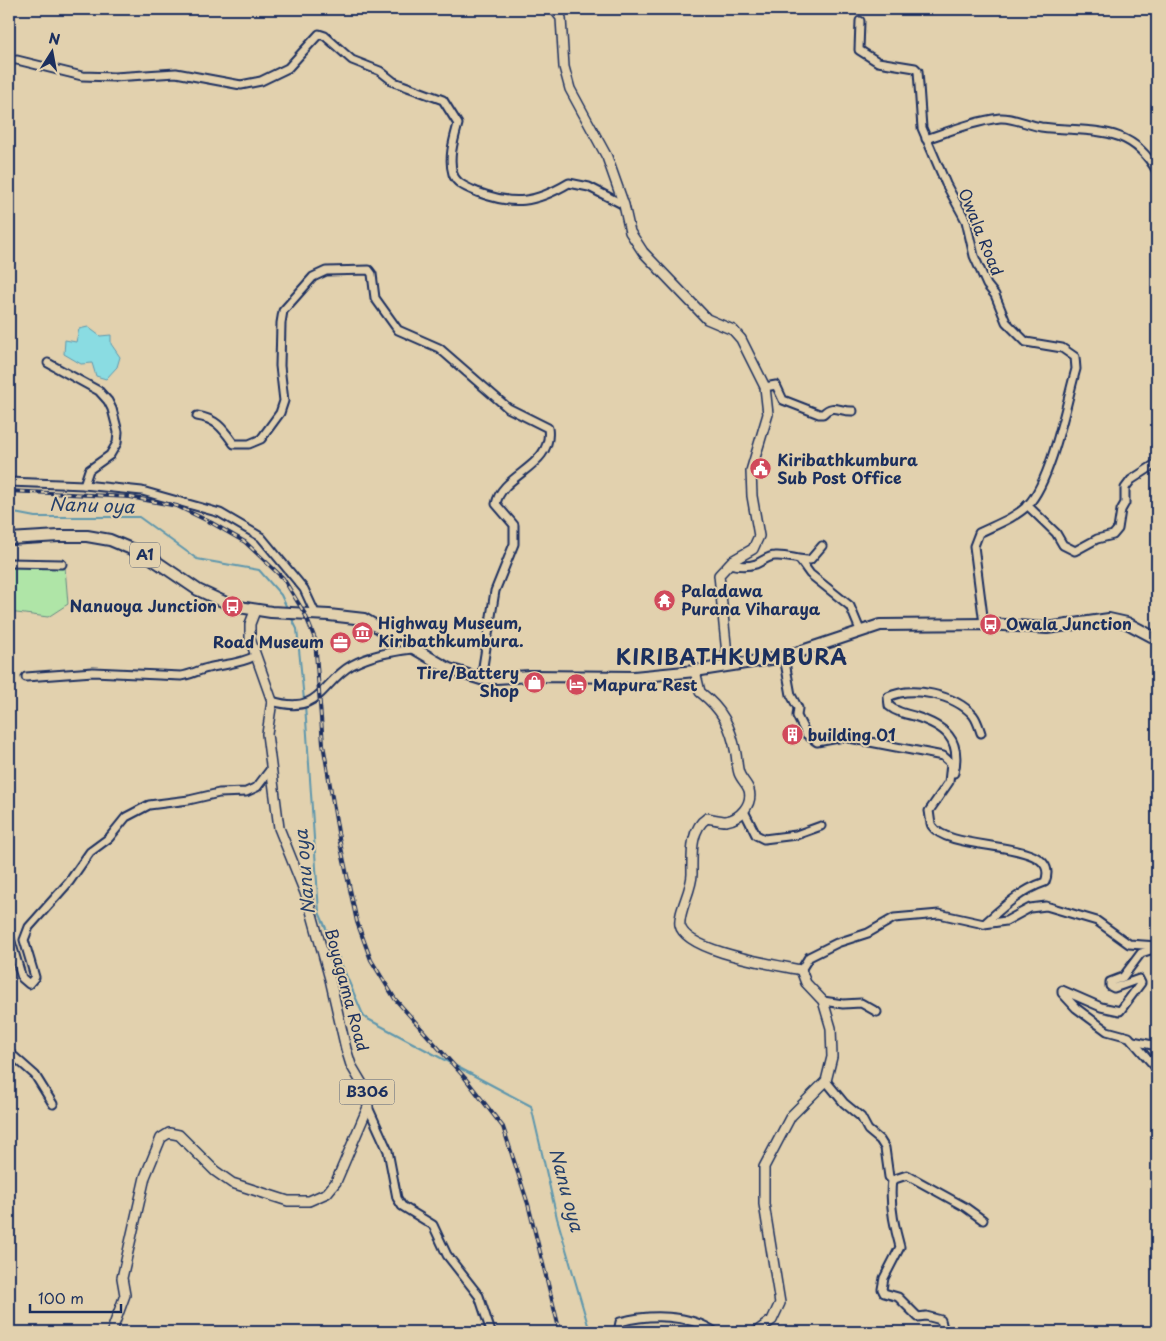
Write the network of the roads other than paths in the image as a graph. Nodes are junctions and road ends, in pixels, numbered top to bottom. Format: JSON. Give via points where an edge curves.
{"nodes":[{"id":1,"x":554,"y":9,"type":"edge"},
{"id":2,"x":860,"y":21,"type":"dead end"},
{"id":3,"x":9,"y":60,"type":"edge"},
{"id":4,"x":926,"y":139,"type":"junction"},
{"id":5,"x":1157,"y":172,"type":"edge"},
{"id":6,"x":624,"y":205,"type":"junction"},
{"id":7,"x":48,"y":363,"type":"dead end"},
{"id":8,"x":765,"y":387,"type":"junction"},
{"id":9,"x":853,"y":411,"type":"dead end"},
{"id":10,"x":197,"y":416,"type":"dead end"},
{"id":11,"x":1157,"y":463,"type":"edge"},
{"id":12,"x":9,"y":482,"type":"edge"},
{"id":13,"x":84,"y":485,"type":"junction"},
{"id":14,"x":1028,"y":506,"type":"junction"},
{"id":15,"x":9,"y":540,"type":"edge"},
{"id":16,"x":822,"y":546,"type":"dead end"},
{"id":17,"x":733,"y":561,"type":"junction"},
{"id":18,"x":802,"y":562,"type":"junction"},
{"id":19,"x":9,"y":563,"type":"edge"},
{"id":20,"x":62,"y":564,"type":"dead end"},
{"id":21,"x":255,"y":611,"type":"junction"},
{"id":22,"x":316,"y":614,"type":"junction"},
{"id":23,"x":984,"y":624,"type":"junction"},
{"id":24,"x":860,"y":630,"type":"junction"},
{"id":25,"x":1157,"y":639,"type":"edge"},
{"id":26,"x":412,"y":649,"type":"junction"},
{"id":27,"x":255,"y":656,"type":"junction"},
{"id":28,"x":784,"y":657,"type":"junction"},
{"id":29,"x":728,"y":664,"type":"junction"},
{"id":30,"x":695,"y":670,"type":"junction"},
{"id":31,"x":26,"y":677,"type":"dead end"},
{"id":32,"x":481,"y":679,"type":"junction"},
{"id":33,"x":272,"y":701,"type":"junction"},
{"id":34,"x":981,"y":733,"type":"dead end"},
{"id":35,"x":270,"y":770,"type":"junction"},
{"id":36,"x":950,"y":782,"type":"junction"},
{"id":37,"x":744,"y":811,"type":"junction"},
{"id":38,"x":821,"y":826,"type":"dead end"},
{"id":39,"x":984,"y":924,"type":"junction"},
{"id":40,"x":9,"y":935,"type":"edge"},
{"id":41,"x":1157,"y":947,"type":"edge"},
{"id":42,"x":801,"y":970,"type":"junction"},
{"id":43,"x":822,"y":1001,"type":"junction"},
{"id":44,"x":877,"y":1012,"type":"dead end"},
{"id":45,"x":1134,"y":1041,"type":"junction"},
{"id":46,"x":1157,"y":1046,"type":"edge"},
{"id":47,"x":9,"y":1052,"type":"edge"},
{"id":48,"x":1157,"y":1069,"type":"edge"},
{"id":49,"x":826,"y":1081,"type":"junction"},
{"id":50,"x":53,"y":1104,"type":"dead end"},
{"id":51,"x":368,"y":1107,"type":"junction"},
{"id":52,"x":892,"y":1180,"type":"junction"},
{"id":53,"x":983,"y":1220,"type":"dead end"},
{"id":54,"x":114,"y":1332,"type":"edge"},
{"id":55,"x":491,"y":1332,"type":"edge"},
{"id":56,"x":618,"y":1332,"type":"edge"},
{"id":57,"x":715,"y":1332,"type":"edge"},
{"id":58,"x":756,"y":1332,"type":"edge"},
{"id":59,"x":944,"y":1332,"type":"edge"}],
"edges":[{"from":1,"to":6,"type":"main road","via":[[562,18],[564,67],[570,89],[607,156]]},
{"from":2,"to":4,"type":"street","name":"Owala Road","via":[[859,50],[878,62],[918,71],[922,128]]},
{"from":3,"to":6,"type":"street","via":[[82,76],[176,73],[241,85],[261,81],[288,68],[319,34],[352,60],[380,71],[394,82],[443,100],[458,124],[452,148],[453,174],[463,186],[500,201],[524,201],[553,193],[569,183],[589,187]]},
{"from":4,"to":5,"type":"street","via":[[984,120],[1003,118],[1058,129],[1100,130],[1118,134],[1150,158]]},
{"from":4,"to":14,"type":"street","name":"Owala Road","via":[[966,222],[974,256],[1006,322],[1026,342],[1062,348],[1075,357],[1076,369],[1042,487]]},
{"from":6,"to":8,"type":"main road","via":[[630,232],[643,252],[707,319],[733,330],[741,339]]},
{"from":7,"to":13,"type":"street","via":[[99,391],[112,409],[118,443],[110,455],[89,470]]},
{"from":8,"to":9,"type":"street","via":[[776,385],[783,400],[819,414],[834,407]]},
{"from":8,"to":17,"type":"main road","via":[[768,414],[751,471],[759,536],[752,549]]},
{"from":10,"to":32,"type":"street","via":[[218,423],[234,444],[249,444],[261,439],[284,402],[280,366],[283,311],[313,277],[326,271],[369,270],[375,298],[398,330],[439,348],[508,408],[548,428],[550,439],[543,453],[498,494],[496,504],[514,525],[514,544],[495,591]]},
{"from":11,"to":14,"type":"street","via":[[1131,480],[1125,488],[1125,503],[1118,529],[1075,551],[1063,545],[1056,533]]},
{"from":12,"to":13,"type":"street"},
{"from":13,"to":22,"type":"street","via":[[142,491],[220,513],[238,522],[261,537],[304,589]]},
{"from":14,"to":23,"type":"street","name":"Owala Road","via":[[979,533],[974,546]]},
{"from":15,"to":21,"type":"highway","number":"A1","via":[[87,536],[110,540],[148,556],[198,590],[233,606]]},
{"from":16,"to":18,"type":"street","via":[[810,560]]},
{"from":17,"to":18,"type":"street","via":[[741,566],[755,564],[771,556],[786,555]]},
{"from":17,"to":29,"type":"main road","via":[[719,575]]},
{"from":18,"to":24,"type":"street","via":[[810,574],[850,606]]},
{"from":19,"to":20,"type":"street"},
{"from":21,"to":22,"type":"highway","number":"A1"},
{"from":21,"to":27,"type":"main road","via":[[250,629]]},
{"from":22,"to":26,"type":"highway","number":"A1","via":[[364,619]]},
{"from":23,"to":24,"type":"highway","number":"A1","via":[[880,625]]},
{"from":23,"to":25,"type":"highway","number":"A1","via":[[1047,628],[1109,619],[1127,623]]},
{"from":24,"to":28,"type":"highway","number":"A1"},
{"from":26,"to":32,"type":"highway","number":"A1","via":[[449,669]]},
{"from":26,"to":33,"type":"street","via":[[377,654],[350,666],[320,696],[308,702],[284,705]]},
{"from":27,"to":31,"type":"street","via":[[239,664],[207,668],[181,676],[94,672]]},
{"from":27,"to":33,"type":"main road"},
{"from":28,"to":29,"type":"highway","number":"A1"},
{"from":28,"to":36,"type":"street","via":[[791,695],[806,734],[817,742],[844,736],[943,756],[951,763]]},
{"from":29,"to":30,"type":"highway","number":"A1"},
{"from":30,"to":32,"type":"highway","number":"A1","via":[[634,676]]},
{"from":30,"to":37,"type":"main road","via":[[700,692],[716,704],[733,739],[739,774],[749,788]]},
{"from":33,"to":35,"type":"main road","name":"Boyagama Road","number":"B306","via":[[266,734]]},
{"from":34,"to":36,"type":"street","via":[[972,714],[950,700],[913,693],[895,694],[888,698],[888,706],[893,710],[927,720],[953,741],[958,756]]},
{"from":35,"to":40,"type":"street","via":[[257,787],[246,792],[219,793],[149,805],[126,817],[109,838],[90,852],[70,882],[29,927],[24,940],[35,976],[29,984],[22,978]]},
{"from":35,"to":51,"type":"main road","name":"Boyagama Road","number":"B306","via":[[279,828],[308,900],[346,1050],[367,1092]]},
{"from":36,"to":39,"type":"street","via":[[929,811],[932,826],[944,836],[959,841],[1028,852],[1046,868],[1045,882],[1013,899]]},
{"from":37,"to":38,"type":"street","via":[[756,835],[764,840],[796,835]]},
{"from":37,"to":42,"type":"main road","via":[[726,821],[707,818],[699,823],[693,843],[692,881],[680,922],[682,930],[724,955]]},
{"from":39,"to":41,"type":"street","via":[[1006,921],[1030,908],[1046,906],[1097,921],[1130,944]]},
{"from":39,"to":42,"type":"street","via":[[939,914],[894,918],[868,933],[809,957]]},
{"from":41,"to":45,"type":"street","via":[[1141,953],[1123,977],[1110,982],[1114,988],[1133,979],[1139,979],[1141,983],[1120,1011],[1101,1007],[1062,990],[1076,1008],[1095,1022]]},
{"from":42,"to":43,"type":"main road","via":[[806,984]]},
{"from":43,"to":44,"type":"street","via":[[861,1003]]},
{"from":43,"to":49,"type":"main road","via":[[832,1028],[832,1057]]},
{"from":45,"to":46,"type":"street"},
{"from":45,"to":48,"type":"street"},
{"from":47,"to":50,"type":"street","via":[[35,1075]]},
{"from":49,"to":52,"type":"street","via":[[880,1140]]},
{"from":49,"to":58,"type":"main road","via":[[791,1116],[764,1167],[764,1204],[780,1303],[772,1320]]},
{"from":51,"to":54,"type":"main road","number":"B306","via":[[336,1182],[326,1193],[309,1201],[288,1201],[232,1183],[179,1135],[169,1134],[161,1138],[145,1177],[122,1278],[125,1295]]},
{"from":51,"to":55,"type":"street","via":[[388,1151],[397,1198],[402,1206],[433,1224],[447,1255],[479,1296]]},
{"from":52,"to":53,"type":"street","via":[[907,1175],[966,1207]]},
{"from":52,"to":59,"type":"street","via":[[890,1194],[900,1247],[882,1289],[884,1293],[898,1297],[918,1317],[941,1320]]},
{"from":56,"to":57,"type":"street","via":[[620,1322],[649,1316],[705,1324]]}]}
